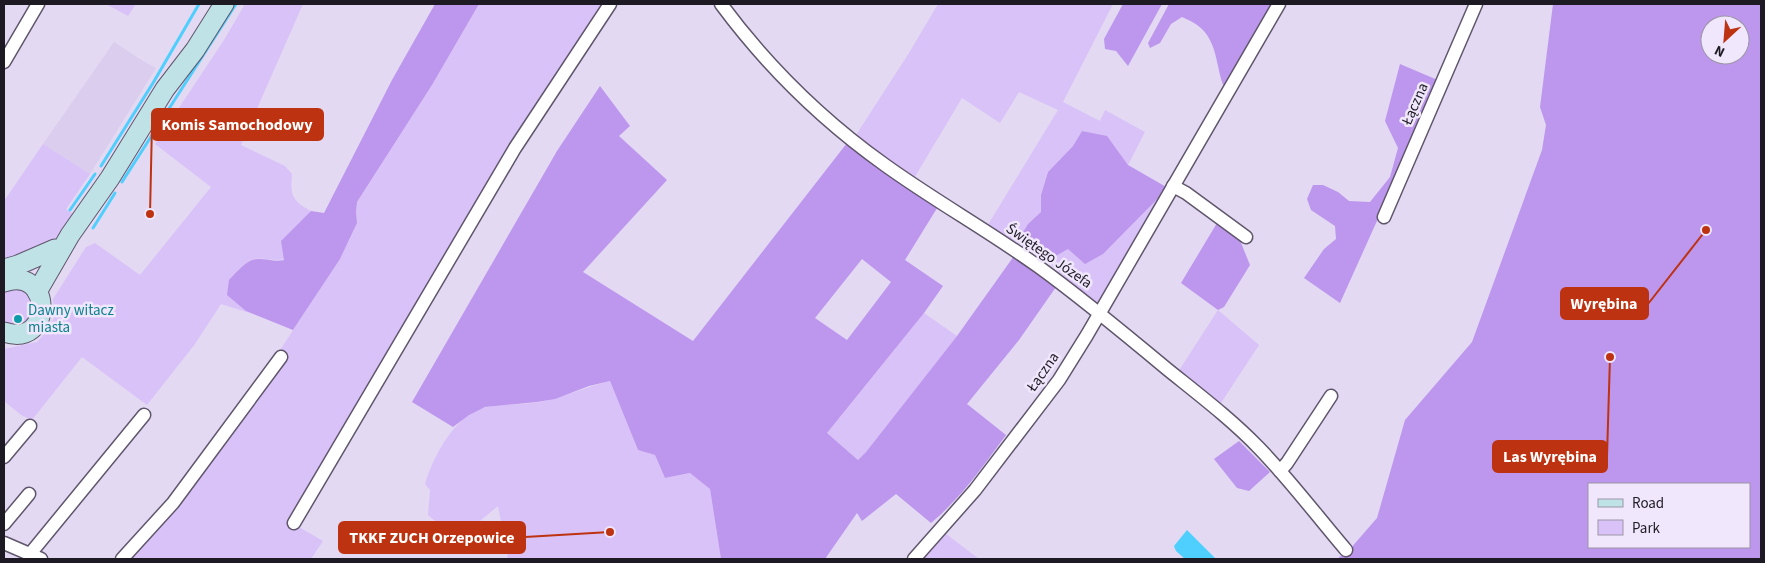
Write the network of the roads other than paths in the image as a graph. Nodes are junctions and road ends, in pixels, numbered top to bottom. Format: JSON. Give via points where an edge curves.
{"nodes":[{"id":1,"x":38,"y":4,"type":"edge"},
{"id":2,"x":210,"y":4,"type":"edge"},
{"id":3,"x":224,"y":4,"type":"edge"},
{"id":4,"x":610,"y":4,"type":"edge"},
{"id":5,"x":721,"y":4,"type":"edge"},
{"id":6,"x":1279,"y":4,"type":"edge"},
{"id":7,"x":1476,"y":4,"type":"edge"},
{"id":8,"x":4,"y":62,"type":"edge"},
{"id":9,"x":166,"y":89,"type":"junction"},
{"id":10,"x":1173,"y":186,"type":"junction"},
{"id":11,"x":1384,"y":216,"type":"dead end"},
{"id":12,"x":70,"y":235,"type":"junction"},
{"id":13,"x":1246,"y":237,"type":"dead end"},
{"id":14,"x":55,"y":249,"type":"junction"},
{"id":15,"x":4,"y":269,"type":"edge"},
{"id":16,"x":4,"y":282,"type":"edge"},
{"id":17,"x":30,"y":286,"type":"junction"},
{"id":18,"x":1099,"y":313,"type":"junction"},
{"id":19,"x":4,"y":332,"type":"edge"},
{"id":20,"x":281,"y":357,"type":"dead end"},
{"id":21,"x":1331,"y":396,"type":"dead end"},
{"id":22,"x":144,"y":415,"type":"dead end"},
{"id":23,"x":30,"y":426,"type":"dead end"},
{"id":24,"x":4,"y":457,"type":"edge"},
{"id":25,"x":1280,"y":471,"type":"junction"},
{"id":26,"x":29,"y":494,"type":"dead end"},
{"id":27,"x":294,"y":523,"type":"dead end"},
{"id":28,"x":4,"y":524,"type":"edge"},
{"id":29,"x":4,"y":543,"type":"edge"},
{"id":30,"x":1346,"y":550,"type":"dead end"},
{"id":31,"x":35,"y":557,"type":"edge"},
{"id":32,"x":122,"y":559,"type":"edge"},
{"id":33,"x":914,"y":559,"type":"edge"}],
"edges":[{"from":1,"to":8,"type":"street"},
{"from":2,"to":9,"type":"main road"},
{"from":3,"to":9,"type":"main road"},
{"from":4,"to":27,"type":"street","via":[[515,148]]},
{"from":5,"to":18,"type":"street","name":"Świętego Józefa","via":[[779,74],[863,150],[1037,265]]},
{"from":6,"to":10,"type":"street","name":"Łączna"},
{"from":7,"to":11,"type":"street","name":"Łączna"},
{"from":9,"to":12,"type":"main road","via":[[121,162]]},
{"from":10,"to":13,"type":"street"},
{"from":10,"to":18,"type":"street","name":"Łączna"},
{"from":12,"to":14,"type":"main road"},
{"from":12,"to":17,"type":"main road"},
{"from":14,"to":15,"type":"main road"},
{"from":14,"to":17,"type":"main road"},
{"from":16,"to":17,"type":"main road","via":[[14,280]]},
{"from":17,"to":19,"type":"main road","via":[[41,298],[42,308],[37,323],[25,332]]},
{"from":18,"to":25,"type":"street","name":"Świętego Józefa","via":[[1235,425]]},
{"from":18,"to":33,"type":"street","name":"Łączna","via":[[1059,380],[975,490]]},
{"from":20,"to":32,"type":"street","via":[[173,503]]},
{"from":21,"to":25,"type":"street"},
{"from":22,"to":31,"type":"street"},
{"from":23,"to":24,"type":"street"},
{"from":25,"to":30,"type":"street","name":"Świętego Józefa"},
{"from":26,"to":28,"type":"street"},
{"from":29,"to":31,"type":"street"}]}
